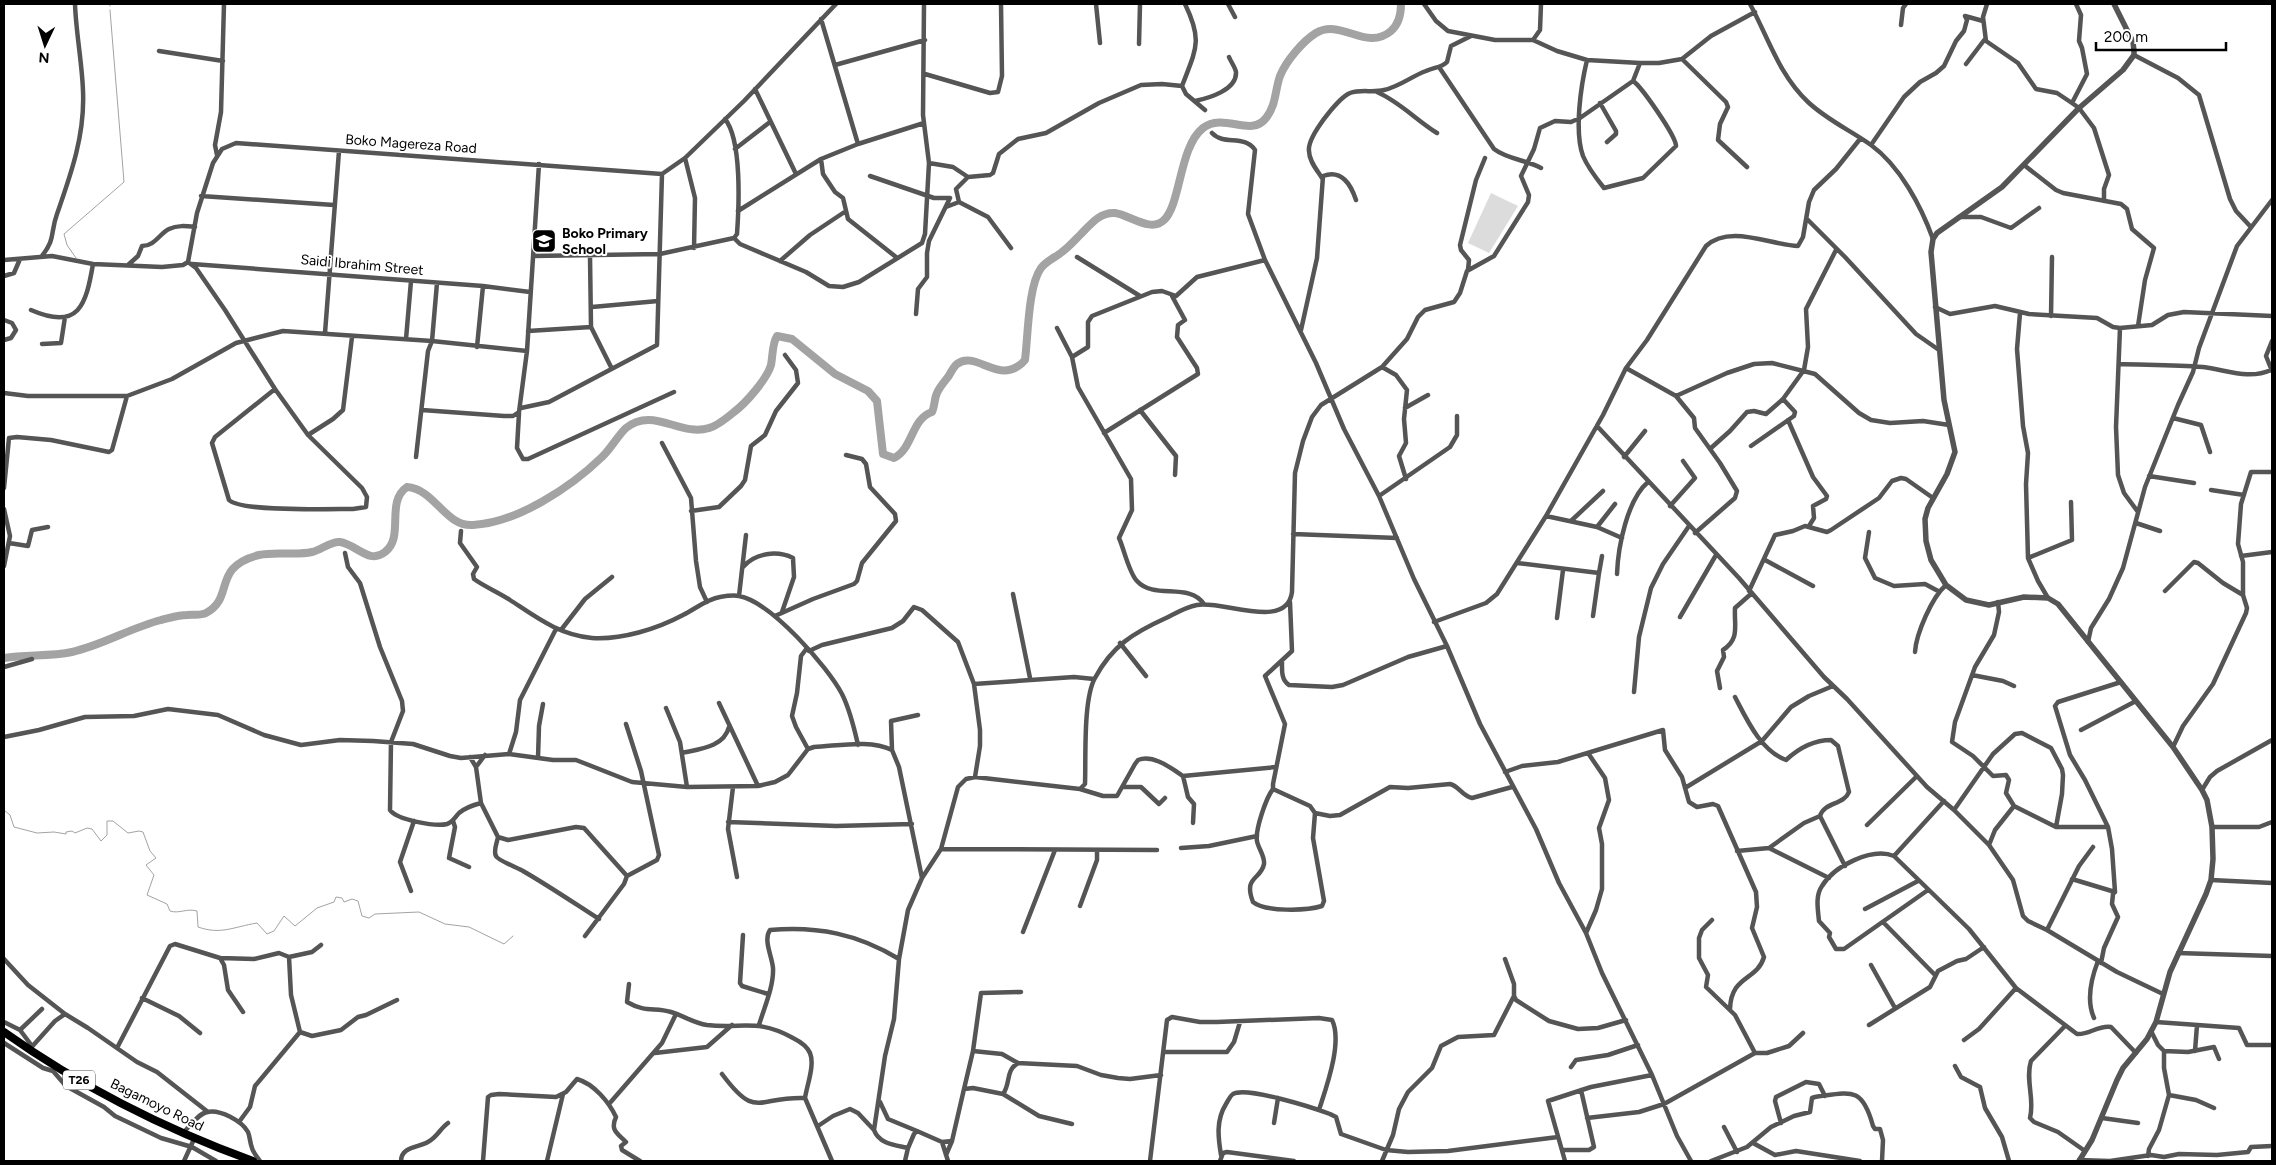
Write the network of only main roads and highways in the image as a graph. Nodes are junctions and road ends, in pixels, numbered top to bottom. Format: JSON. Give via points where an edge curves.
{"nodes":[{"id":1,"x":4,"y":1032,"type":"edge"},
{"id":2,"x":253,"y":1161,"type":"edge"}],
"edges":[{"from":1,"to":2,"type":"highway","name":"Bagamoyo Road","number":"T26","via":[[105,1094],[183,1133]]}]}
